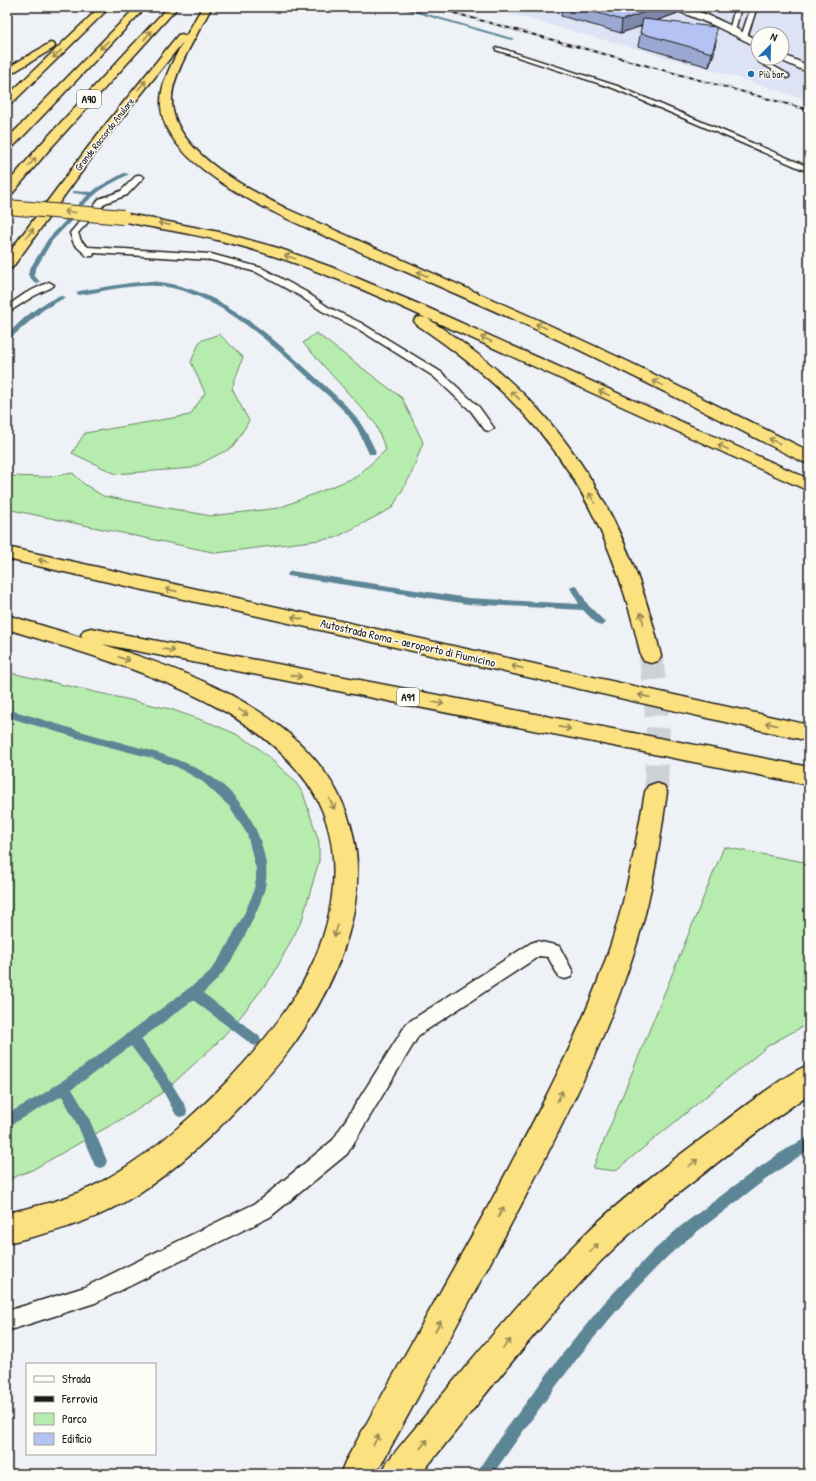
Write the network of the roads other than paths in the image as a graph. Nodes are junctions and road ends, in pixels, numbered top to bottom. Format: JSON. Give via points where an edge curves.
{"nodes":[{"id":1,"x":97,"y":7,"type":"edge"},
{"id":2,"x":105,"y":7,"type":"edge"},
{"id":3,"x":140,"y":7,"type":"edge"},
{"id":4,"x":173,"y":7,"type":"edge"},
{"id":5,"x":520,"y":7,"type":"edge"},
{"id":6,"x":551,"y":7,"type":"edge"},
{"id":7,"x":676,"y":7,"type":"edge"},
{"id":8,"x":738,"y":7,"type":"edge"},
{"id":9,"x":754,"y":7,"type":"edge"},
{"id":10,"x":207,"y":8,"type":"edge"},
{"id":11,"x":732,"y":31,"type":"junction"},
{"id":12,"x":744,"y":37,"type":"junction"},
{"id":13,"x":750,"y":40,"type":"edge"},
{"id":14,"x":498,"y":49,"type":"dead end"},
{"id":15,"x":790,"y":60,"type":"edge"},
{"id":16,"x":766,"y":66,"type":"edge"},
{"id":17,"x":809,"y":70,"type":"edge"},
{"id":18,"x":7,"y":73,"type":"edge"},
{"id":19,"x":787,"y":76,"type":"dead end"},
{"id":20,"x":7,"y":102,"type":"edge"},
{"id":21,"x":7,"y":146,"type":"edge"},
{"id":22,"x":809,"y":170,"type":"edge"},
{"id":23,"x":140,"y":177,"type":"dead end"},
{"id":24,"x":7,"y":192,"type":"edge"},
{"id":25,"x":98,"y":206,"type":"dead end"},
{"id":26,"x":7,"y":207,"type":"edge"},
{"id":27,"x":84,"y":221,"type":"dead end"},
{"id":28,"x":7,"y":265,"type":"edge"},
{"id":29,"x":326,"y":270,"type":"junction"},
{"id":30,"x":49,"y":285,"type":"dead end"},
{"id":31,"x":7,"y":310,"type":"edge"},
{"id":32,"x":489,"y":428,"type":"dead end"},
{"id":33,"x":809,"y":458,"type":"edge"},
{"id":34,"x":809,"y":486,"type":"edge"},
{"id":35,"x":7,"y":553,"type":"edge"},
{"id":36,"x":7,"y":618,"type":"edge"},
{"id":37,"x":7,"y":622,"type":"edge"},
{"id":38,"x":651,"y":656,"type":"tunnel mouth"},
{"id":39,"x":809,"y":733,"type":"edge"},
{"id":40,"x":809,"y":776,"type":"edge"},
{"id":41,"x":656,"y":792,"type":"tunnel mouth"},
{"id":42,"x":564,"y":972,"type":"dead end"},
{"id":43,"x":809,"y":1078,"type":"edge"},
{"id":44,"x":7,"y":1228,"type":"edge"},
{"id":45,"x":7,"y":1321,"type":"edge"},
{"id":46,"x":357,"y":1474,"type":"edge"},
{"id":47,"x":399,"y":1474,"type":"edge"}],
"edges":[{"from":1,"to":18,"type":"highway","via":[[57,41]]},
{"from":2,"to":20,"type":"highway","one_way":true},
{"from":3,"to":21,"type":"highway","number":"A90","one_way":true},
{"from":24,"to":4,"type":"highway","number":"A90","one_way":true},
{"from":5,"to":6,"type":"lane"},
{"from":7,"to":11,"type":"main road"},
{"from":8,"to":11,"type":"lane"},
{"from":9,"to":12,"type":"lane"},
{"from":28,"to":10,"type":"highway","name":"Grande Raccordo Anulare","one_way":true,"via":[[102,136]]},
{"from":33,"to":10,"type":"highway","one_way":true,"via":[[528,320],[282,212],[244,192],[211,169],[179,137],[168,115],[166,102],[171,80]]},
{"from":11,"to":12,"type":"main road"},
{"from":12,"to":13,"type":"main road"},
{"from":14,"to":22,"type":"lane","via":[[615,87]]},
{"from":15,"to":17,"type":"main road"},
{"from":16,"to":19,"type":"lane"},
{"from":23,"to":25,"type":"lane","via":[[124,193],[102,201]]},
{"from":29,"to":26,"type":"highway","one_way":true,"bridge":true,"via":[[219,236],[123,218]]},
{"from":27,"to":32,"type":"lane","via":[[74,233],[77,242],[88,252],[212,257],[259,270],[325,309],[358,325],[437,374],[475,409]]},
{"from":34,"to":29,"type":"highway","one_way":true,"via":[[423,311]]},
{"from":38,"to":29,"type":"highway","one_way":true,"via":[[624,561],[582,480],[545,428],[506,386],[439,334],[399,307]]},
{"from":30,"to":31,"type":"lane"},
{"from":39,"to":35,"type":"highway","name":"Autostrada Roma - aeroporto di Fiumicino","one_way":true},
{"from":36,"to":40,"type":"highway","number":"A91","one_way":true},
{"from":37,"to":44,"type":"highway","one_way":true,"via":[[112,654],[168,675],[233,706],[266,727],[300,758],[324,791],[340,827],[346,868],[339,924],[316,985],[286,1031],[239,1088],[180,1144],[113,1192],[56,1216]]},
{"from":46,"to":41,"type":"highway","one_way":true,"via":[[523,1170],[598,1013],[622,950],[637,898]]},
{"from":42,"to":45,"type":"lane","via":[[553,951],[537,948],[413,1029],[340,1147],[264,1210],[88,1296]]},
{"from":47,"to":43,"type":"highway","one_way":true,"via":[[519,1330],[615,1227],[717,1144]]}]}
